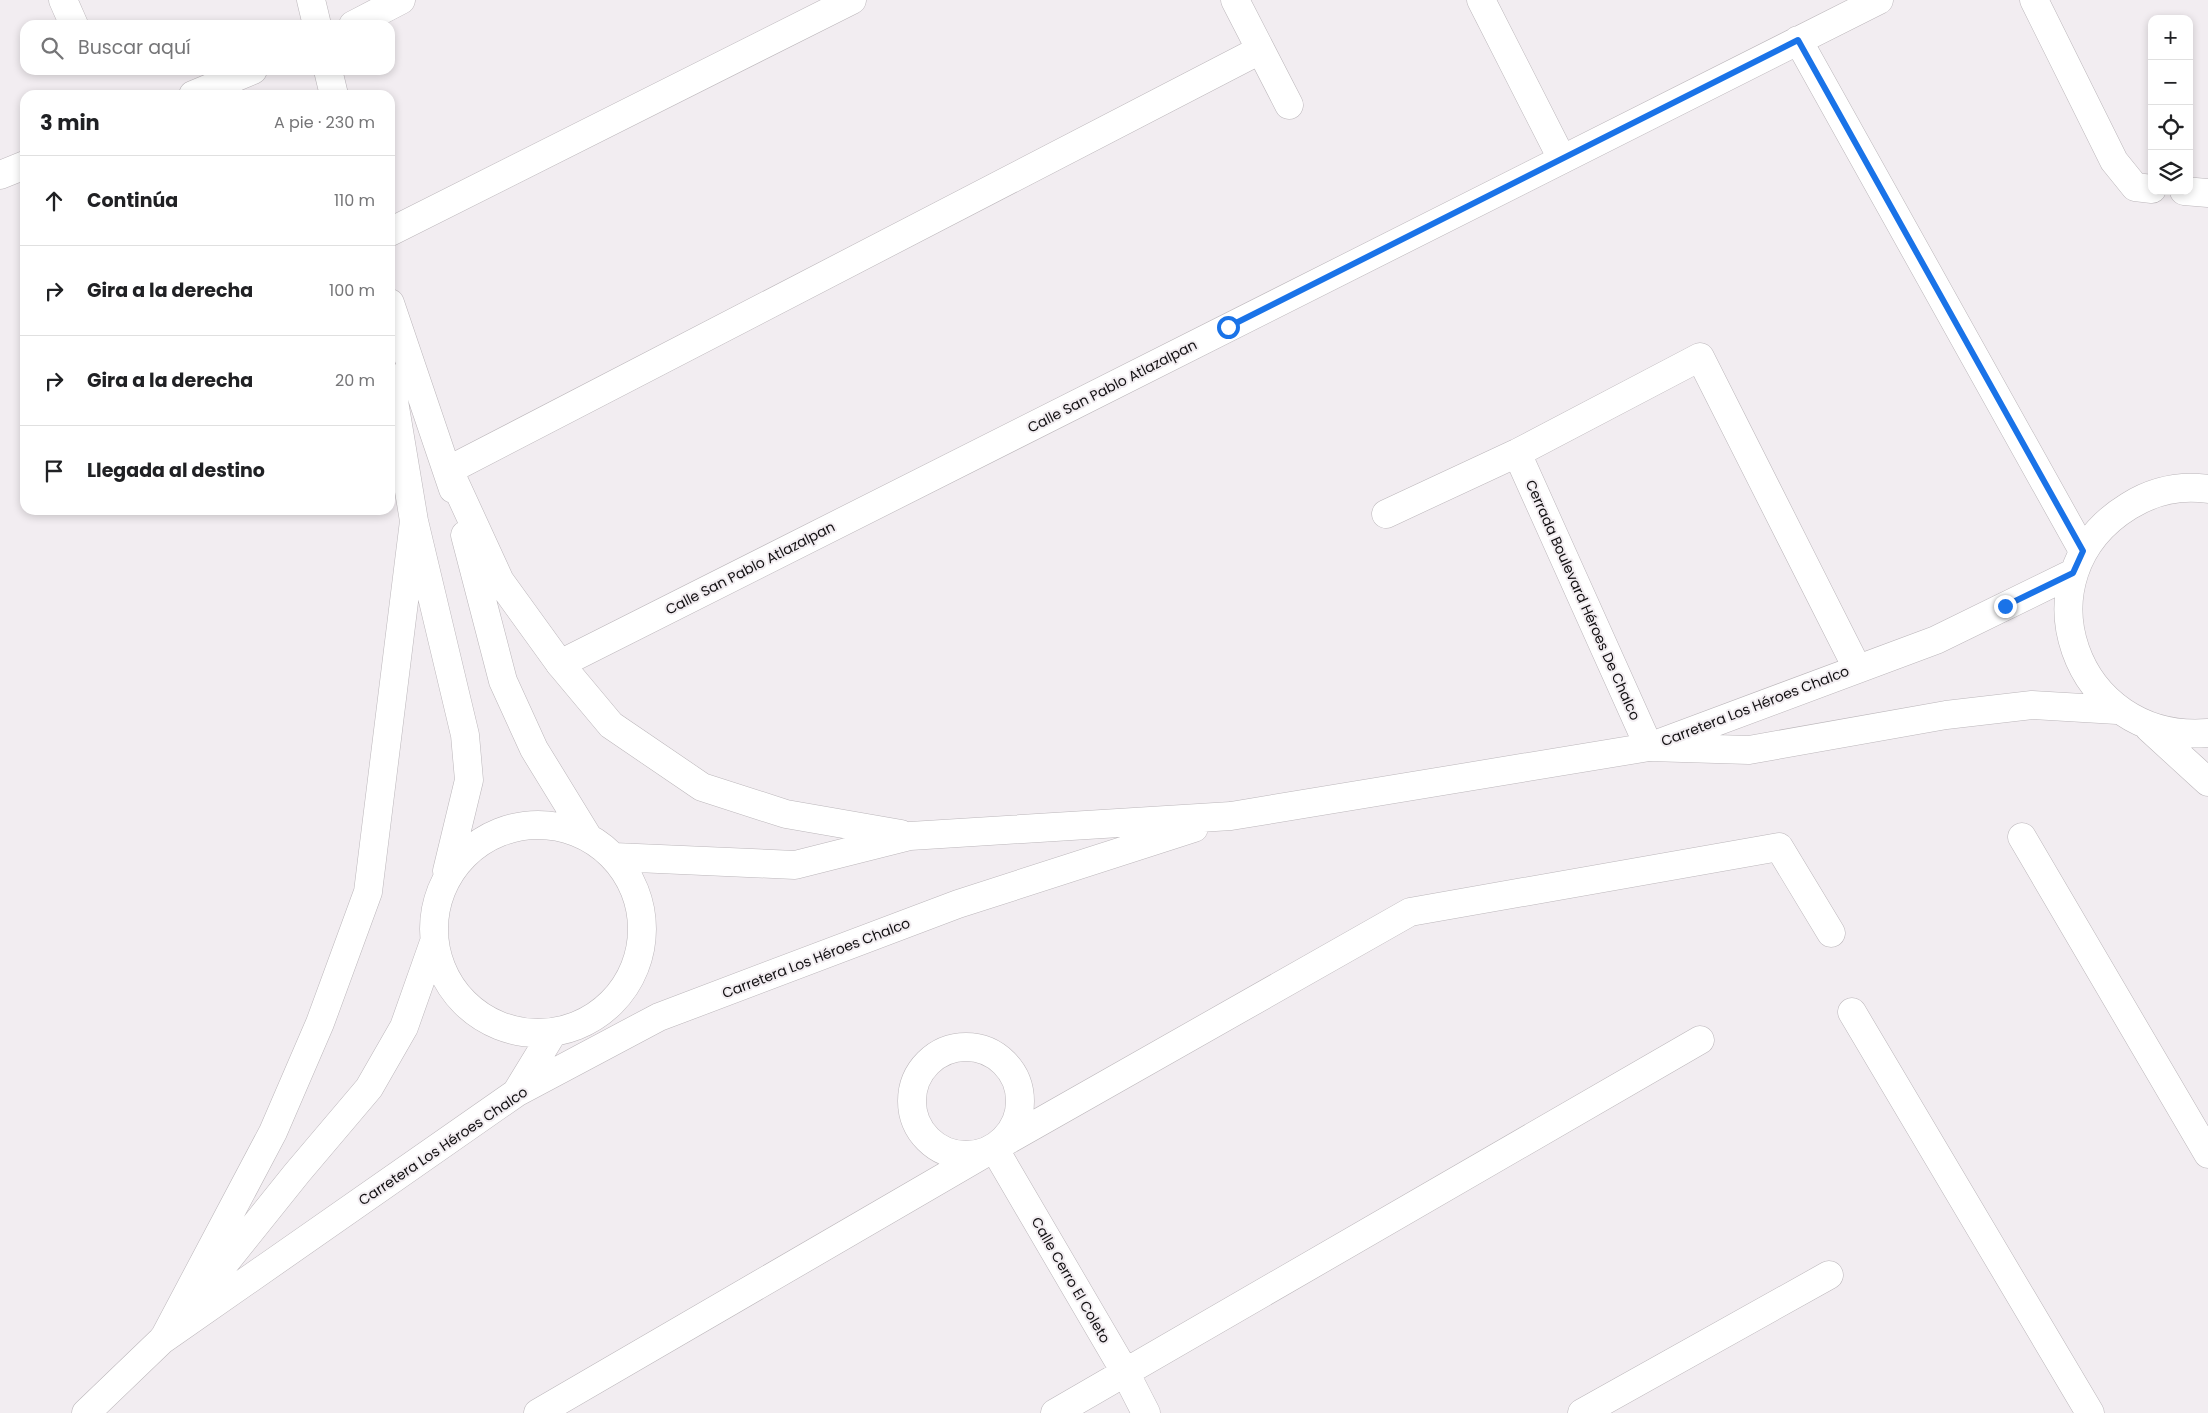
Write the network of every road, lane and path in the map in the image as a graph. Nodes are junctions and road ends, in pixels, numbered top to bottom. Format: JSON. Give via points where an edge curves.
{"nodes":[{"id":1,"x":63,"y":0,"type":"edge"},
{"id":2,"x":311,"y":0,"type":"edge"},
{"id":3,"x":401,"y":0,"type":"edge"},
{"id":4,"x":852,"y":0,"type":"edge"},
{"id":5,"x":1235,"y":0,"type":"edge"},
{"id":6,"x":1482,"y":0,"type":"edge"},
{"id":7,"x":1878,"y":0,"type":"edge"},
{"id":8,"x":2034,"y":0,"type":"edge"},
{"id":9,"x":72,"y":20,"type":"edge"},
{"id":10,"x":316,"y":20,"type":"edge"},
{"id":11,"x":363,"y":20,"type":"edge"},
{"id":12,"x":1798,"y":40,"type":"junction"},
{"id":13,"x":1260,"y":50,"type":"junction"},
{"id":14,"x":241,"y":75,"type":"edge"},
{"id":15,"x":329,"y":75,"type":"edge"},
{"id":16,"x":205,"y":90,"type":"edge"},
{"id":17,"x":333,"y":90,"type":"edge"},
{"id":18,"x":1289,"y":106,"type":"dead end"},
{"id":19,"x":1562,"y":159,"type":"junction"},
{"id":20,"x":20,"y":167,"type":"edge"},
{"id":21,"x":0,"y":175,"type":"edge"},
{"id":22,"x":2148,"y":188,"type":"edge"},
{"id":23,"x":2193,"y":192,"type":"edge"},
{"id":24,"x":2208,"y":193,"type":"edge"},
{"id":25,"x":395,"y":229,"type":"edge"},
{"id":26,"x":395,"y":318,"type":"edge"},
{"id":27,"x":395,"y":407,"type":"edge"},
{"id":28,"x":1517,"y":453,"type":"junction"},
{"id":29,"x":449,"y":470,"type":"junction"},
{"id":30,"x":2208,"y":489,"type":"edge"},
{"id":31,"x":1386,"y":514,"type":"dead end"},
{"id":32,"x":414,"y":521,"type":"junction"},
{"id":33,"x":2078,"y":562,"type":"junction"},
{"id":34,"x":560,"y":664,"type":"junction"},
{"id":35,"x":1857,"y":668,"type":"junction"},
{"id":36,"x":2117,"y":710,"type":"junction"},
{"id":37,"x":2148,"y":727,"type":"junction"},
{"id":38,"x":2208,"y":733,"type":"edge"},
{"id":39,"x":1649,"y":747,"type":"junction"},
{"id":40,"x":2208,"y":782,"type":"edge"},
{"id":41,"x":1231,"y":816,"type":"junction"},
{"id":42,"x":910,"y":836,"type":"junction"},
{"id":43,"x":588,"y":837,"type":"junction"},
{"id":44,"x":2022,"y":837,"type":"dead end"},
{"id":45,"x":614,"y":857,"type":"junction"},
{"id":46,"x":446,"y":878,"type":"junction"},
{"id":47,"x":1831,"y":933,"type":"dead end"},
{"id":48,"x":434,"y":942,"type":"junction"},
{"id":49,"x":610,"y":1006,"type":"junction"},
{"id":50,"x":1852,"y":1012,"type":"dead end"},
{"id":51,"x":659,"y":1016,"type":"junction"},
{"id":52,"x":552,"y":1034,"type":"junction"},
{"id":53,"x":1700,"y":1040,"type":"dead end"},
{"id":54,"x":516,"y":1093,"type":"junction"},
{"id":55,"x":994,"y":1148,"type":"junction"},
{"id":56,"x":2208,"y":1154,"type":"edge"},
{"id":57,"x":1829,"y":1275,"type":"dead end"},
{"id":58,"x":162,"y":1340,"type":"junction"},
{"id":59,"x":1125,"y":1372,"type":"junction"},
{"id":60,"x":86,"y":1413,"type":"edge"},
{"id":61,"x":538,"y":1413,"type":"edge"},
{"id":62,"x":1055,"y":1413,"type":"edge"},
{"id":63,"x":1146,"y":1413,"type":"edge"},
{"id":64,"x":1582,"y":1413,"type":"edge"},
{"id":65,"x":2090,"y":1413,"type":"edge"}],
"edges":[{"from":1,"to":9,"type":"street"},
{"from":2,"to":10,"type":"street"},
{"from":3,"to":11,"type":"street"},
{"from":4,"to":25,"type":"street"},
{"from":5,"to":13,"type":"street"},
{"from":6,"to":19,"type":"street"},
{"from":7,"to":12,"type":"street","name":"Calle San Pablo Atlazalpan"},
{"from":8,"to":22,"type":"street","via":[[2114,161],[2135,187]]},
{"from":12,"to":19,"type":"street","name":"Calle San Pablo Atlazalpan"},
{"from":12,"to":33,"type":"street"},
{"from":13,"to":18,"type":"street"},
{"from":13,"to":29,"type":"street"},
{"from":14,"to":16,"type":"street"},
{"from":15,"to":17,"type":"street"},
{"from":19,"to":34,"type":"street","name":"Calle San Pablo Atlazalpan"},
{"from":20,"to":21,"type":"street"},
{"from":23,"to":24,"type":"street"},
{"from":26,"to":29,"type":"street"},
{"from":27,"to":32,"type":"street"},
{"from":28,"to":31,"type":"street"},
{"from":28,"to":35,"type":"street","via":[[1700,356]]},
{"from":28,"to":39,"type":"street","name":"Cerrada Boulevard Héroes De Chalco"},
{"from":29,"to":34,"type":"street","via":[[500,581]]},
{"from":29,"to":43,"type":"street","via":[[503,681],[534,749]]},
{"from":30,"to":33,"type":"street","via":[[2189,486],[2146,495],[2110,517]]},
{"from":32,"to":46,"type":"street","via":[[465,735],[469,780]]},
{"from":32,"to":58,"type":"street","via":[[368,892],[320,1023],[273,1132]]},
{"from":33,"to":35,"type":"street","name":"Carretera Los Héroes Chalco","via":[[1936,640]]},
{"from":33,"to":36,"type":"street","via":[[2068,611],[2074,648],[2091,682]]},
{"from":34,"to":42,"type":"street","via":[[611,725],[702,787],[786,814]]},
{"from":35,"to":39,"type":"street","name":"Carretera Los Héroes Chalco"},
{"from":36,"to":37,"type":"street"},
{"from":36,"to":39,"type":"street","name":"Carretera Los Héroes Chalco","via":[[2032,706],[1946,715],[1749,750]]},
{"from":37,"to":38,"type":"street","via":[[2185,734]]},
{"from":37,"to":40,"type":"street"},
{"from":39,"to":41,"type":"street"},
{"from":41,"to":42,"type":"street"},
{"from":41,"to":51,"type":"street","name":"Carretera Los Héroes Chalco","via":[[958,904]]},
{"from":42,"to":45,"type":"street","via":[[794,865]]},
{"from":43,"to":45,"type":"street"},
{"from":43,"to":46,"type":"street","via":[[557,826],[524,825],[500,831],[466,852]]},
{"from":44,"to":56,"type":"street"},
{"from":45,"to":49,"type":"street","via":[[633,884],[642,916],[641,948],[630,979]]},
{"from":46,"to":48,"type":"street","via":[[434,906]]},
{"from":47,"to":55,"type":"street","via":[[1779,847],[1410,912]]},
{"from":48,"to":52,"type":"street","via":[[442,973],[461,1001],[487,1021],[518,1033]]},
{"from":48,"to":58,"type":"street","via":[[404,1027],[369,1088]]},
{"from":49,"to":51,"type":"street"},
{"from":49,"to":52,"type":"street","via":[[583,1024]]},
{"from":50,"to":65,"type":"street"},
{"from":51,"to":54,"type":"street","name":"Carretera Los Héroes Chalco"},
{"from":52,"to":54,"type":"street"},
{"from":53,"to":59,"type":"street"},
{"from":54,"to":58,"type":"street","name":"Carretera Los Héroes Chalco"},
{"from":55,"to":59,"type":"street","name":"Calle Cerro El Coleto"},
{"from":55,"to":61,"type":"street"},
{"from":57,"to":64,"type":"street"},
{"from":58,"to":60,"type":"street"},
{"from":59,"to":62,"type":"street"},
{"from":59,"to":63,"type":"street","name":"Calle Cerro El Coleto"}]}
